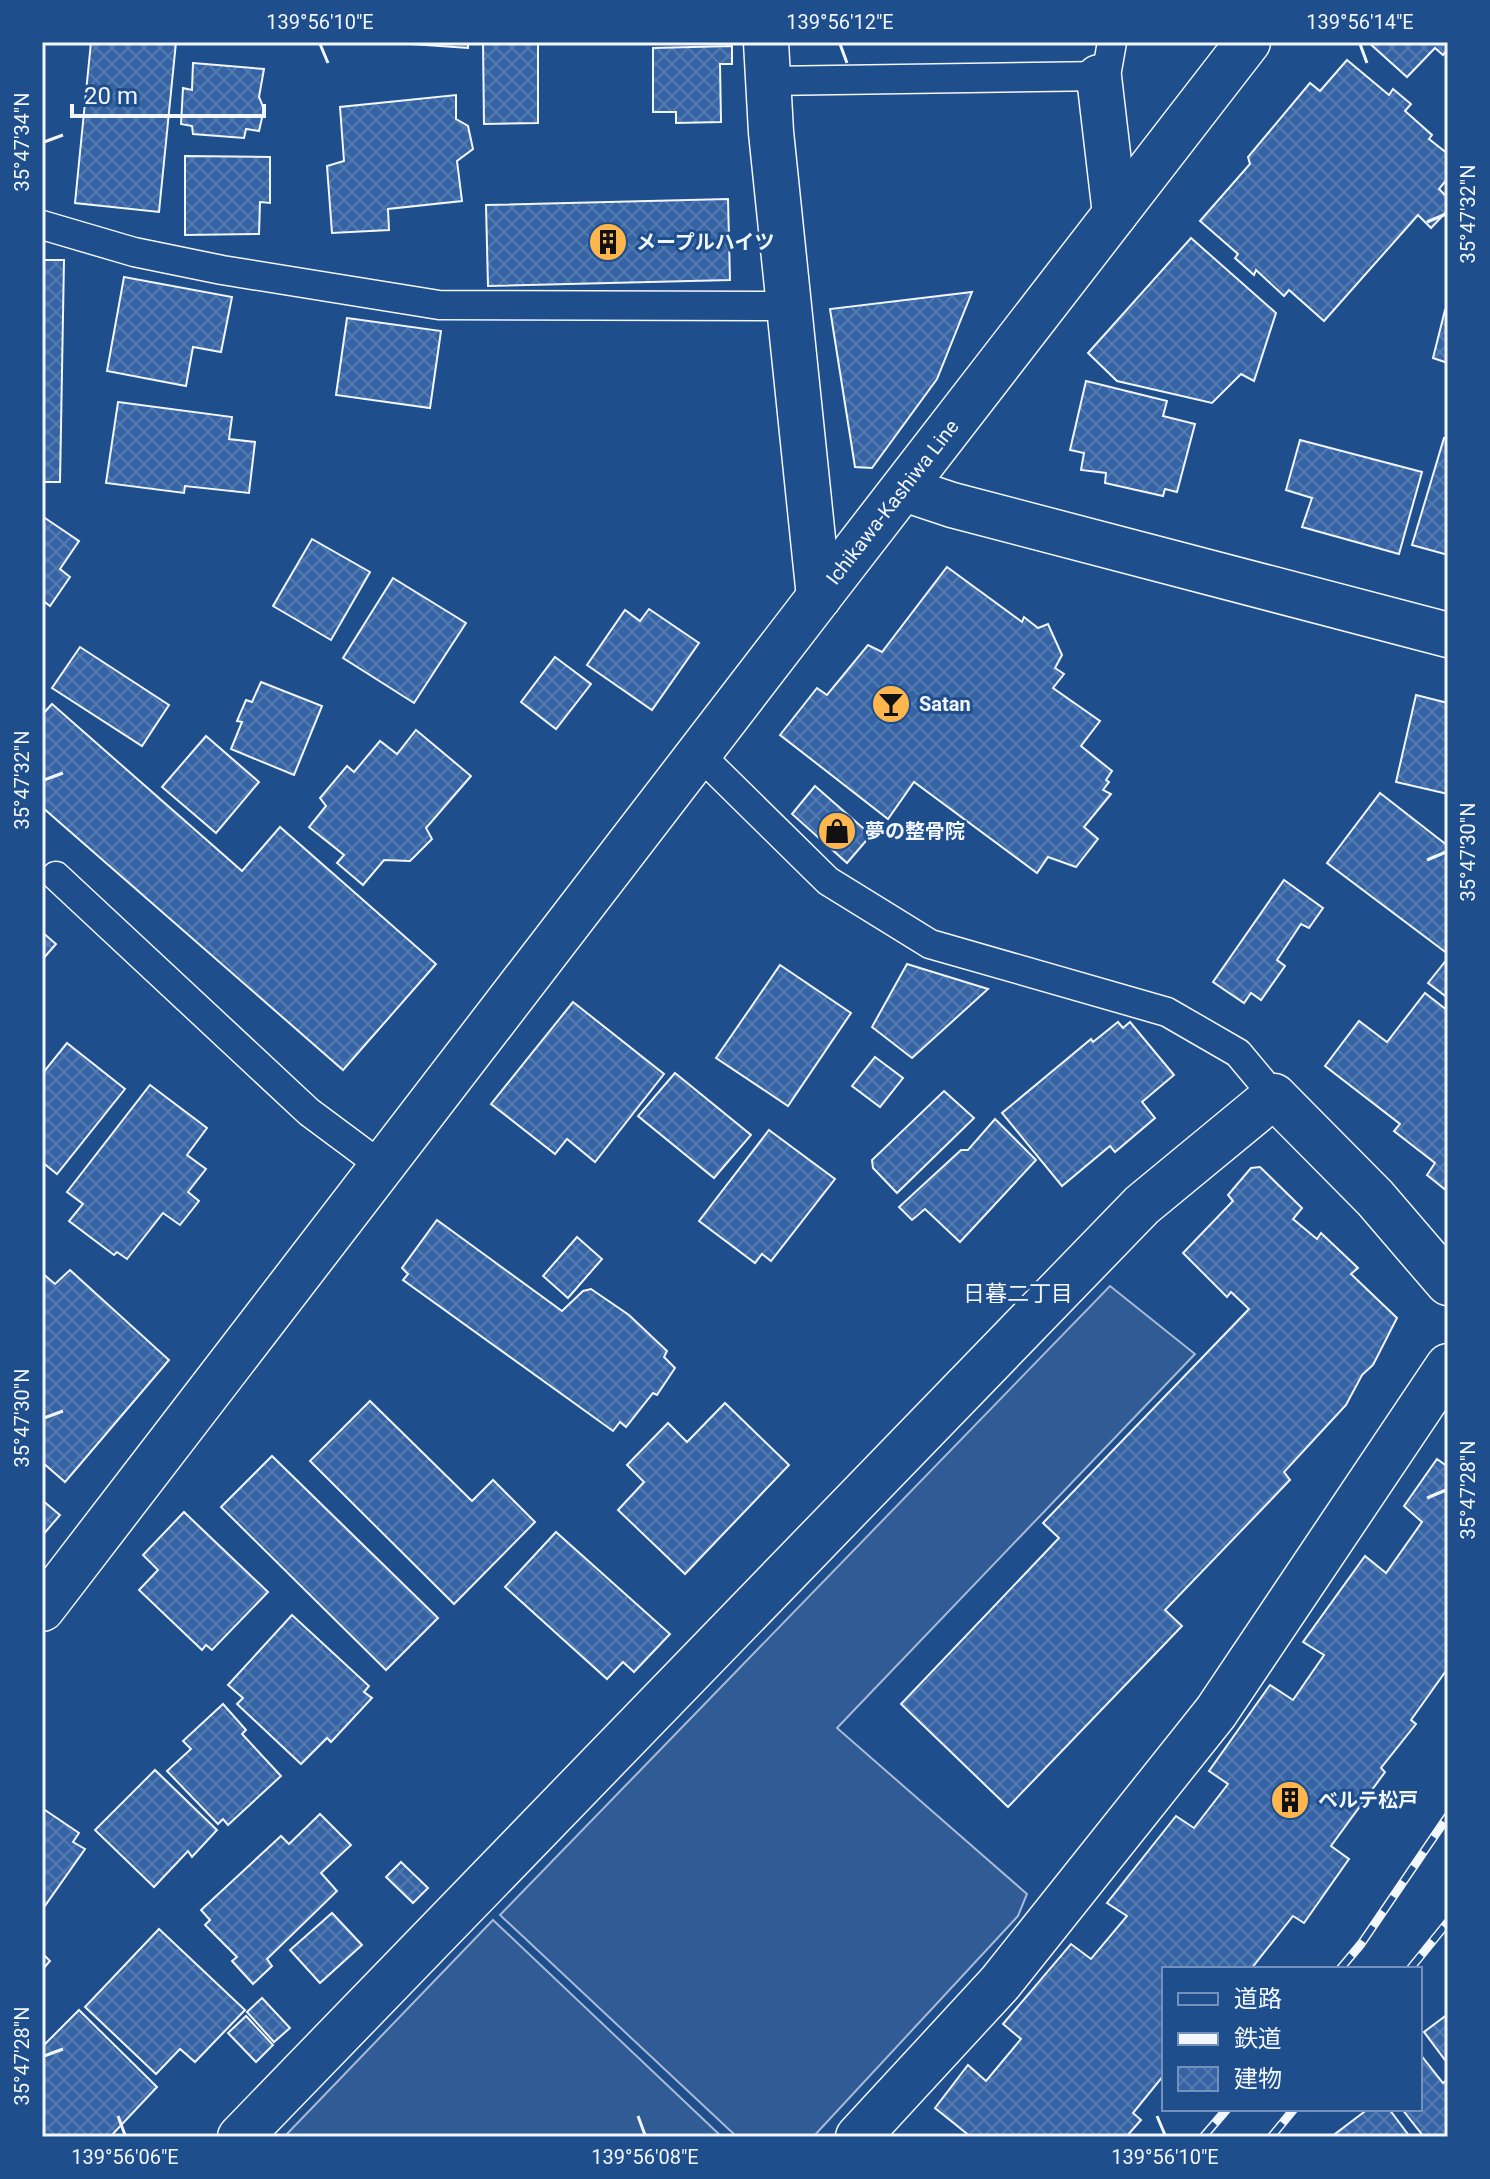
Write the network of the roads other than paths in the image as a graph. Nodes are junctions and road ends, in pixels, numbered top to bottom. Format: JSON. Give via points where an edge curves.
{"nodes":[{"id":1,"x":1248,"y":42,"type":"edge"},
{"id":2,"x":1105,"y":59,"type":"edge"},
{"id":3,"x":767,"y":61,"type":"edge"},
{"id":4,"x":1115,"y":214,"type":"junction"},
{"id":5,"x":42,"y":225,"type":"edge"},
{"id":6,"x":788,"y":306,"type":"junction"},
{"id":7,"x":904,"y":489,"type":"junction"},
{"id":8,"x":819,"y":597,"type":"junction"},
{"id":9,"x":1448,"y":635,"type":"edge"},
{"id":10,"x":700,"y":755,"type":"junction"},
{"id":11,"x":56,"y":876,"type":"dead end"},
{"id":12,"x":1274,"y":1096,"type":"junction"},
{"id":13,"x":383,"y":1167,"type":"junction"},
{"id":14,"x":1448,"y":1283,"type":"edge"},
{"id":15,"x":1448,"y":1366,"type":"edge"},
{"id":16,"x":42,"y":1609,"type":"edge"},
{"id":17,"x":240,"y":2137,"type":"edge"},
{"id":18,"x":858,"y":2137,"type":"edge"}],
"edges":[{"from":1,"to":4,"type":"street","name":"Ichikawa-Kashiwa Line"},
{"from":2,"to":3,"type":"lane"},
{"from":2,"to":4,"type":"street"},
{"from":3,"to":6,"type":"street","name":"Ichikawa-Kashiwa Line"},
{"from":4,"to":7,"type":"street","name":"Ichikawa-Kashiwa Line"},
{"from":5,"to":6,"type":"lane","via":[[222,270],[439,305]]},
{"from":6,"to":8,"type":"street","name":"Ichikawa-Kashiwa Line"},
{"from":7,"to":8,"type":"street","name":"Ichikawa-Kashiwa Line"},
{"from":7,"to":9,"type":"street"},
{"from":8,"to":10,"type":"street"},
{"from":10,"to":12,"type":"lane","via":[[828,881],[930,944],[1167,1012],[1238,1053]]},
{"from":10,"to":13,"type":"street"},
{"from":11,"to":13,"type":"lane","via":[[309,1112]]},
{"from":12,"to":14,"type":"street","via":[[1375,1198]]},
{"from":12,"to":17,"type":"street","via":[[1142,1205]]},
{"from":13,"to":16,"type":"street"},
{"from":15,"to":18,"type":"street","via":[[1216,1712],[1000,1983]]}]}
